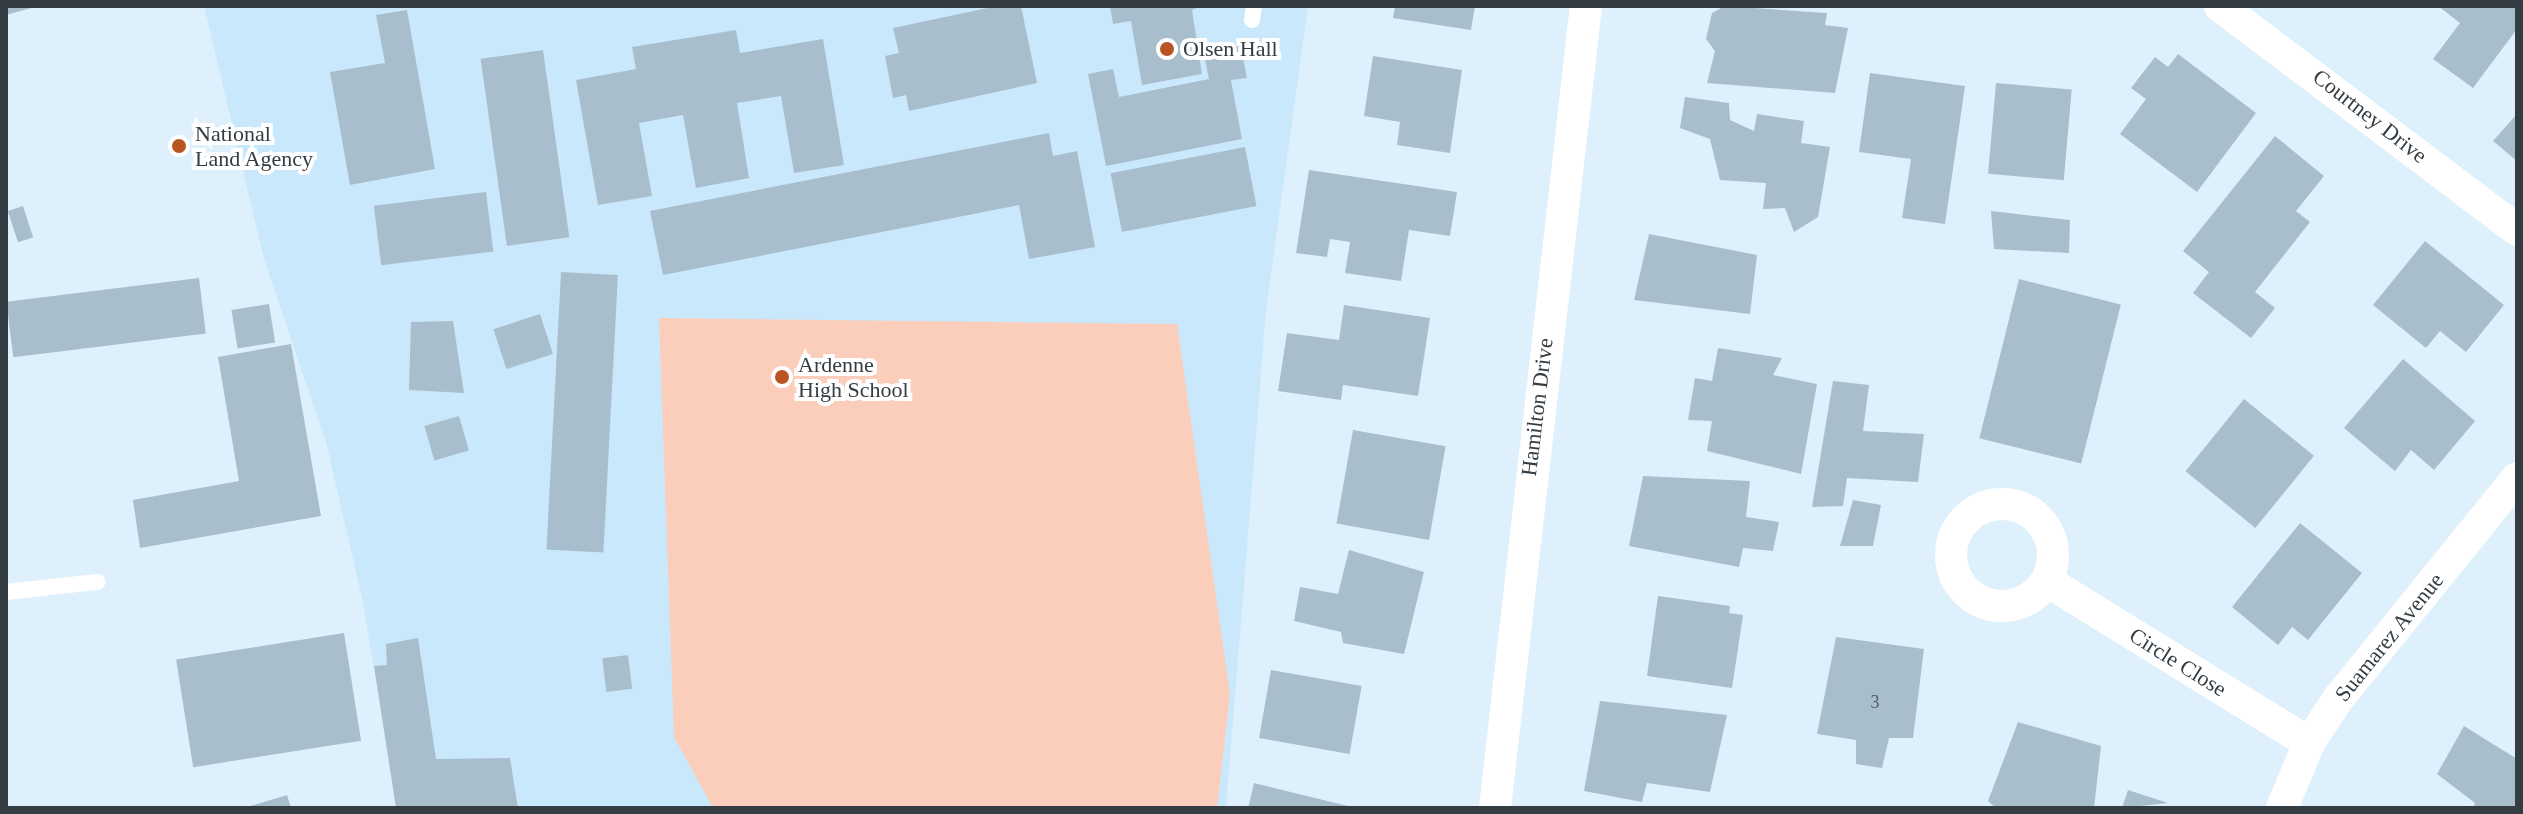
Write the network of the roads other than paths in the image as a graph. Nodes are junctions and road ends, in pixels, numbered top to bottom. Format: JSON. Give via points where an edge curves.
{"nodes":[{"id":1,"x":1586,"y":6,"type":"edge"},
{"id":2,"x":2220,"y":6,"type":"edge"},
{"id":3,"x":2517,"y":230,"type":"edge"},
{"id":4,"x":2517,"y":478,"type":"edge"},
{"id":5,"x":2047,"y":581,"type":"dead end"},
{"id":6,"x":97,"y":582,"type":"dead end"},
{"id":7,"x":6,"y":592,"type":"edge"},
{"id":8,"x":2309,"y":743,"type":"junction"},
{"id":9,"x":1495,"y":808,"type":"edge"},
{"id":10,"x":2282,"y":808,"type":"edge"}],
"edges":[{"from":1,"to":9,"type":"street","name":"Hamilton Drive"},
{"from":2,"to":3,"type":"street","name":"Courtney Drive"},
{"from":4,"to":8,"type":"street","name":"Suamarez Avenue"},
{"from":5,"to":8,"type":"street","name":"Circle Close"},
{"from":6,"to":7,"type":"lane"},
{"from":8,"to":10,"type":"street","name":"Suamarez Avenue"}]}
